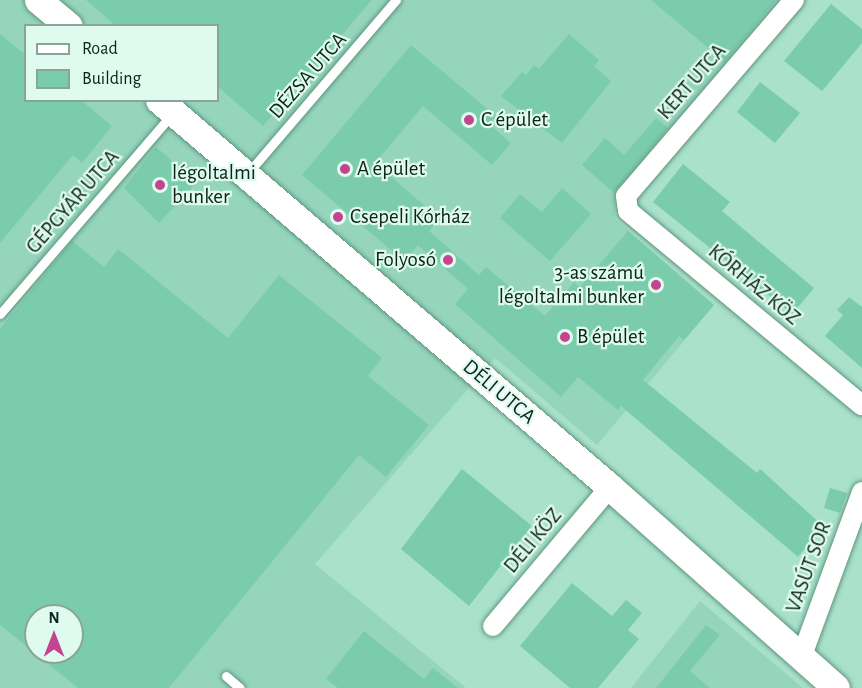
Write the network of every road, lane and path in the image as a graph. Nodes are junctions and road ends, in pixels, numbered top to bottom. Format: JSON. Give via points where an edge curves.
{"nodes":[{"id":1,"x":38,"y":0,"type":"edge"},
{"id":2,"x":396,"y":0,"type":"edge"},
{"id":3,"x":794,"y":0,"type":"edge"},
{"id":4,"x":67,"y":24,"type":"edge"},
{"id":5,"x":167,"y":107,"type":"edge"},
{"id":6,"x":246,"y":175,"type":"junction"},
{"id":7,"x":626,"y":196,"type":"joint"},
{"id":8,"x":0,"y":314,"type":"edge"},
{"id":9,"x":862,"y":405,"type":"edge"},
{"id":10,"x":610,"y":487,"type":"junction"},
{"id":11,"x":862,"y":492,"type":"edge"},
{"id":12,"x":493,"y":626,"type":"dead end"},
{"id":13,"x":801,"y":658,"type":"junction"},
{"id":14,"x":226,"y":676,"type":"dead end"},
{"id":15,"x":240,"y":688,"type":"edge"},
{"id":16,"x":836,"y":688,"type":"edge"}],
"edges":[{"from":1,"to":4,"type":"street"},
{"from":2,"to":6,"type":"lane","name":"DÉZSA UTCA"},
{"from":3,"to":7,"type":"street","name":"KERT UTCA"},
{"from":5,"to":6,"type":"street","name":"DÉLI UTCA"},
{"from":5,"to":8,"type":"lane","name":"GÉPGYÁR UTCA"},
{"from":6,"to":10,"type":"street","name":"DÉLI UTCA"},
{"from":7,"to":9,"type":"street","name":"KÓRHÁZ KÖZ","via":[[628,211]]},
{"from":10,"to":12,"type":"street","name":"DÉLI KÖZ"},
{"from":10,"to":13,"type":"street","name":"DÉLI UTCA"},
{"from":11,"to":13,"type":"street","name":"VASÚT SOR"},
{"from":13,"to":16,"type":"street","name":"DÉLI UTCA"},
{"from":14,"to":15,"type":"lane"}]}
